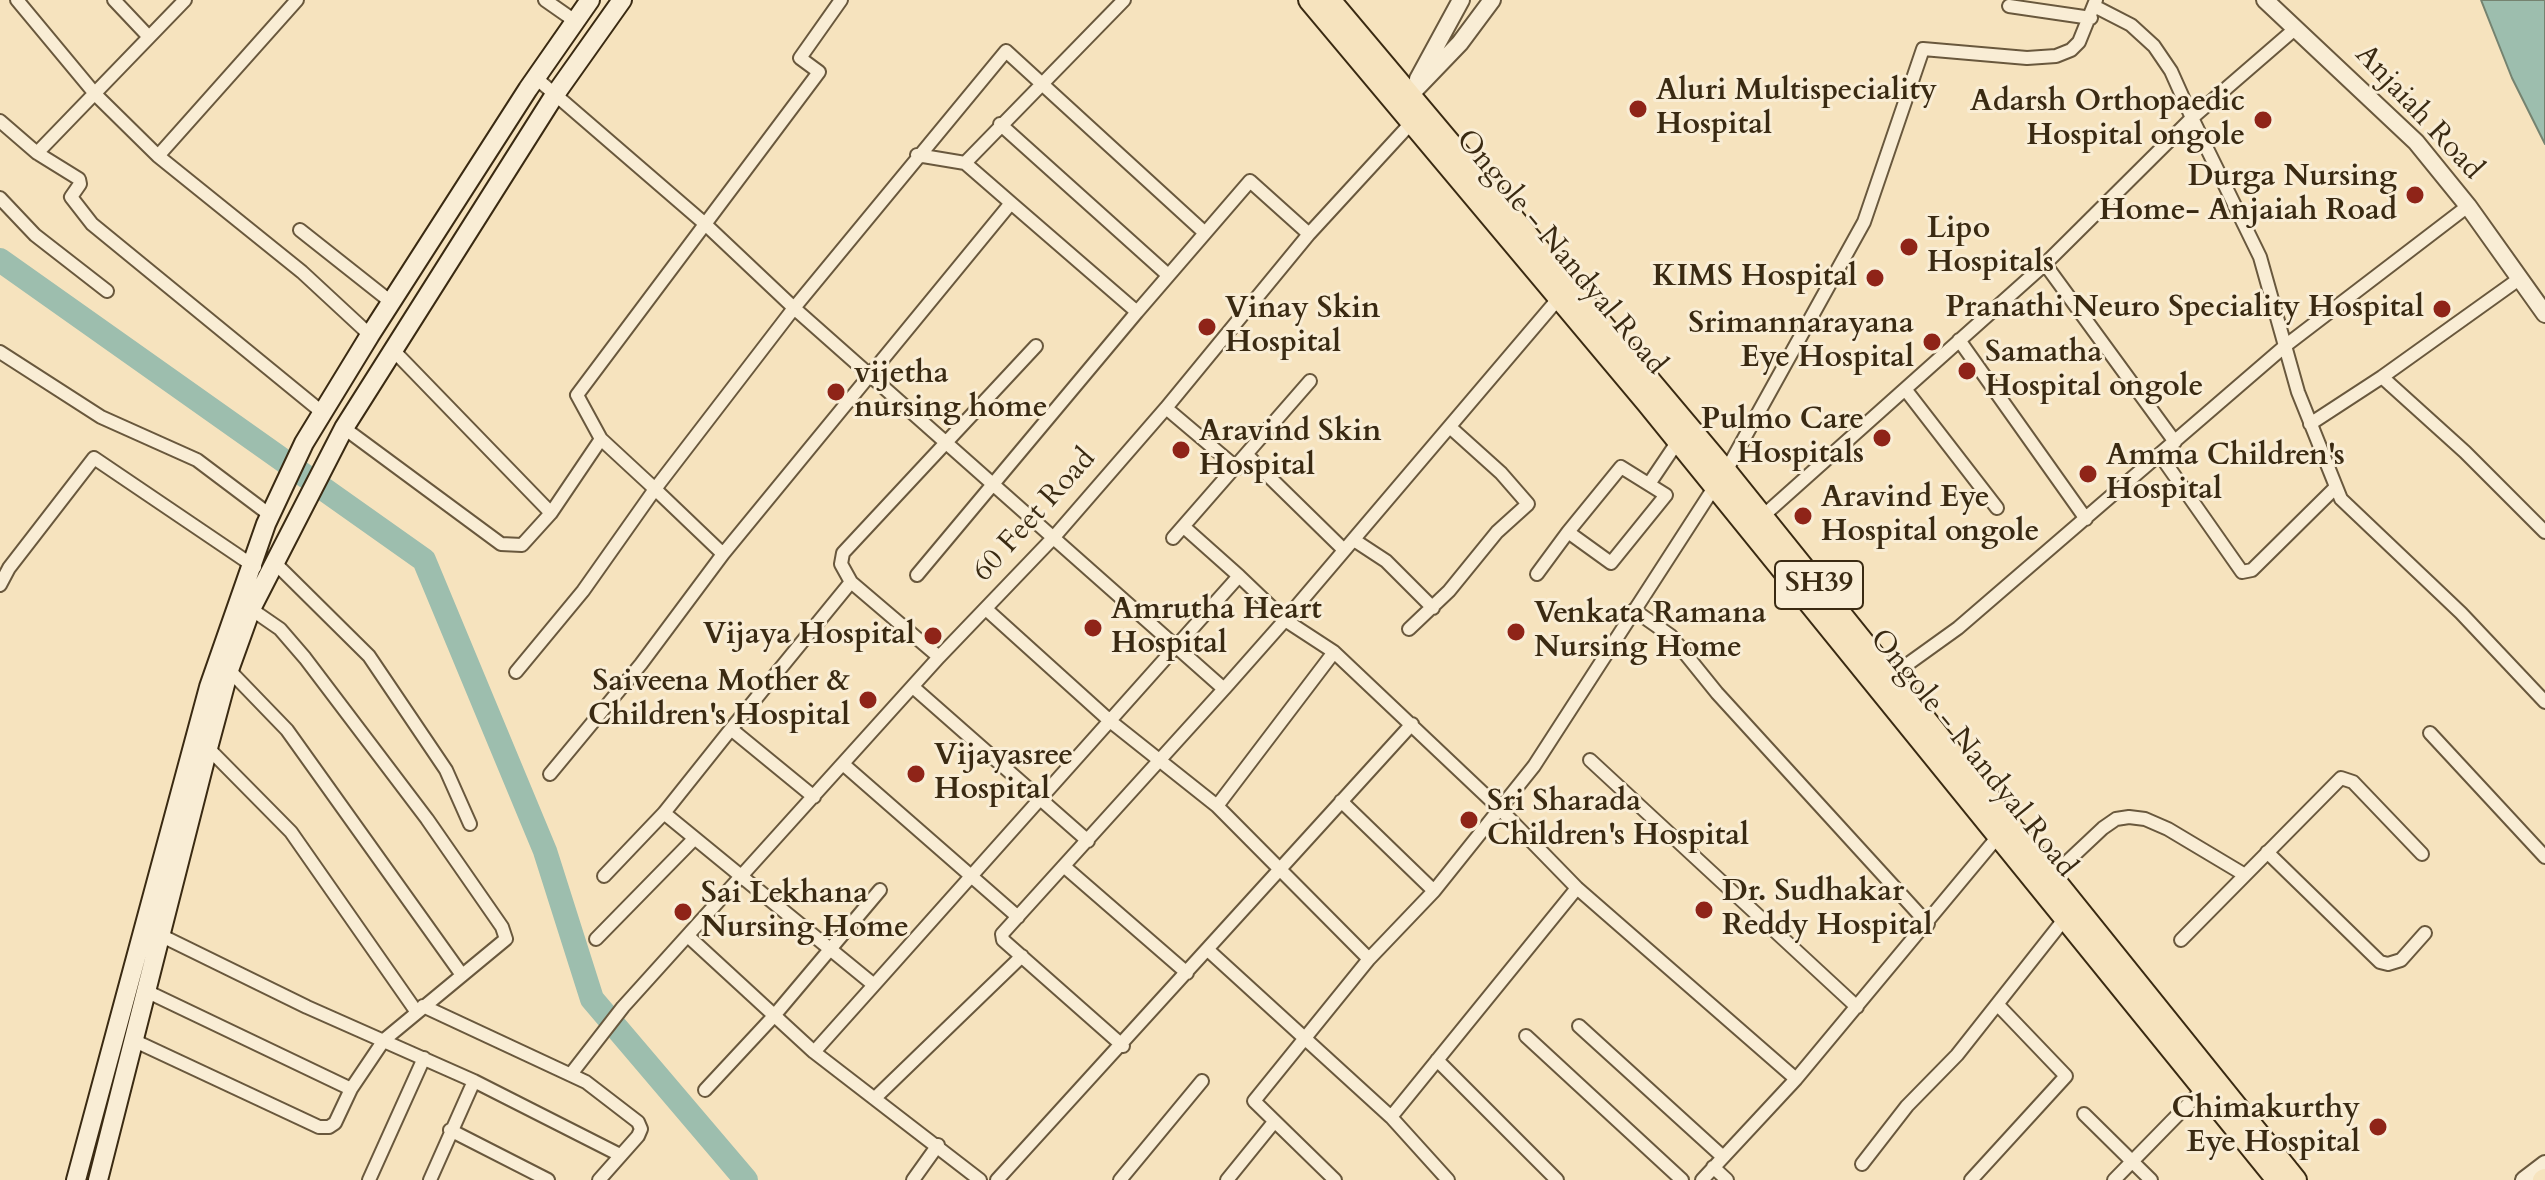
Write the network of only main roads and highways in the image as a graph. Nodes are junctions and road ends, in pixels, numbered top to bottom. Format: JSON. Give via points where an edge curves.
{"nodes":[{"id":1,"x":590,"y":0,"type":"edge"},
{"id":2,"x":622,"y":0,"type":"edge"},
{"id":3,"x":1309,"y":0,"type":"edge"},
{"id":4,"x":1330,"y":0,"type":"edge"},
{"id":5,"x":1411,"y":109,"type":"junction"},
{"id":6,"x":1654,"y":397,"type":"junction"},
{"id":7,"x":1721,"y":478,"type":"junction"},
{"id":8,"x":263,"y":566,"type":"junction"},
{"id":9,"x":1886,"y":681,"type":"junction"},
{"id":10,"x":2005,"y":828,"type":"junction"},
{"id":11,"x":2209,"y":1083,"type":"junction"},
{"id":12,"x":2275,"y":1179,"type":"edge"},
{"id":13,"x":76,"y":1180,"type":"edge"},
{"id":14,"x":98,"y":1180,"type":"edge"},
{"id":15,"x":2296,"y":1180,"type":"edge"}],
"edges":[{"from":1,"to":8,"type":"main road","via":[[297,455],[268,520]]},
{"from":2,"to":8,"type":"main road","via":[[554,96]]},
{"from":3,"to":5,"type":"main road","name":"Ongole - Nandyal Road","number":"SH39"},
{"from":4,"to":5,"type":"main road","name":"Ongole - Nandyal Road","number":"SH39"},
{"from":5,"to":6,"type":"main road","name":"Ongole - Nandyal Road","number":"SH39"},
{"from":5,"to":6,"type":"main road","name":"Ongole - Nandyal Road","number":"SH39","via":[[1558,299]]},
{"from":6,"to":7,"type":"main road","name":"Ongole - Nandyal Road","number":"SH39"},
{"from":6,"to":7,"type":"main road","name":"Ongole - Nandyal Road","number":"SH39","via":[[1678,441]]},
{"from":7,"to":9,"type":"main road","name":"Ongole - Nandyal Road","number":"SH39"},
{"from":7,"to":9,"type":"main road","name":"Ongole - Nandyal Road","number":"SH39","via":[[1763,516]]},
{"from":8,"to":13,"type":"main road","via":[[209,687]]},
{"from":8,"to":14,"type":"main road","via":[[208,748]]},
{"from":9,"to":10,"type":"main road","name":"Ongole - Nandyal Road","number":"SH39"},
{"from":10,"to":11,"type":"main road","name":"Ongole - Nandyal Road","number":"SH39","via":[[2066,917]]},
{"from":10,"to":11,"type":"main road","name":"Ongole - Nandyal Road","number":"SH39","via":[[2053,875]]},
{"from":11,"to":12,"type":"main road","name":"Ongole - Nandyal Road","number":"SH39"},
{"from":11,"to":15,"type":"main road","name":"Ongole - Nandyal Road","number":"SH39"}]}
